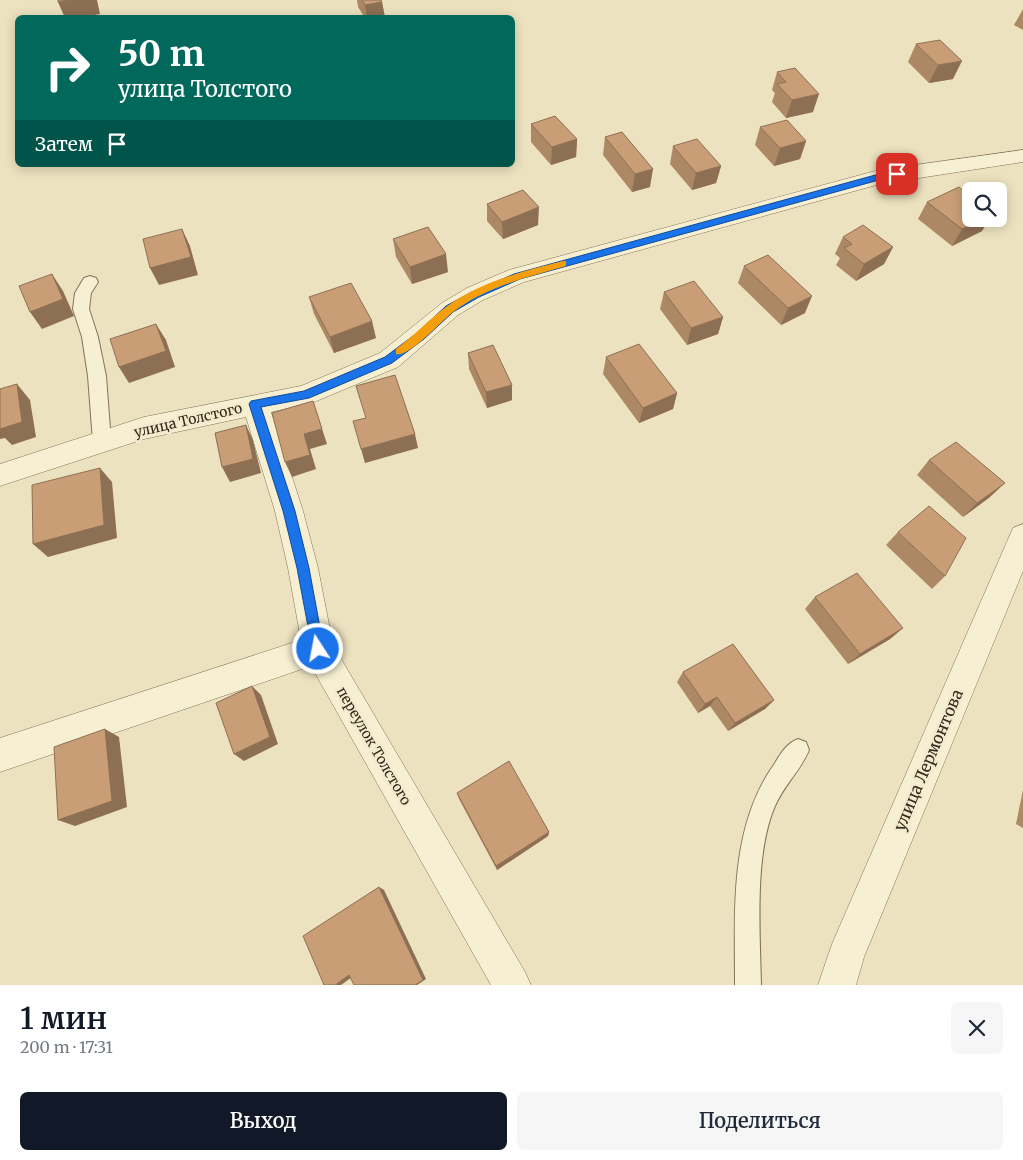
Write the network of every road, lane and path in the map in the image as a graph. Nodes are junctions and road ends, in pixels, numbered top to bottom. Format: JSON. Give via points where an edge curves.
{"nodes":[{"id":1,"x":1023,"y":156,"type":"edge"},
{"id":2,"x":90,"y":282,"type":"dead end"},
{"id":3,"x":255,"y":404,"type":"junction"},
{"id":4,"x":102,"y":442,"type":"junction"},
{"id":5,"x":0,"y":475,"type":"edge"},
{"id":6,"x":1023,"y":537,"type":"edge"},
{"id":7,"x":318,"y":649,"type":"junction"},
{"id":8,"x":798,"y":750,"type":"dead end"},
{"id":9,"x":0,"y":755,"type":"edge"},
{"id":10,"x":512,"y":985,"type":"edge"},
{"id":11,"x":748,"y":985,"type":"edge"},
{"id":12,"x":837,"y":985,"type":"edge"}],
"edges":[{"from":1,"to":3,"type":"street","name":"улица Толстого","via":[[879,177],[517,276],[450,309],[389,360],[305,395]]},
{"from":2,"to":4,"type":"lane","via":[[83,293],[81,309],[97,376]]},
{"from":3,"to":4,"type":"street","name":"улица Толстого","via":[[144,428]]},
{"from":3,"to":7,"type":"street","name":"переулок Толстого","via":[[289,511]]},
{"from":4,"to":5,"type":"street","name":"улица Толстого"},
{"from":6,"to":12,"type":"street","name":"улица Лермонтова","via":[[845,957]]},
{"from":7,"to":9,"type":"street"},
{"from":7,"to":10,"type":"street","name":"переулок Толстого"},
{"from":8,"to":11,"type":"lane","via":[[776,780],[761,812],[752,854]]}]}
